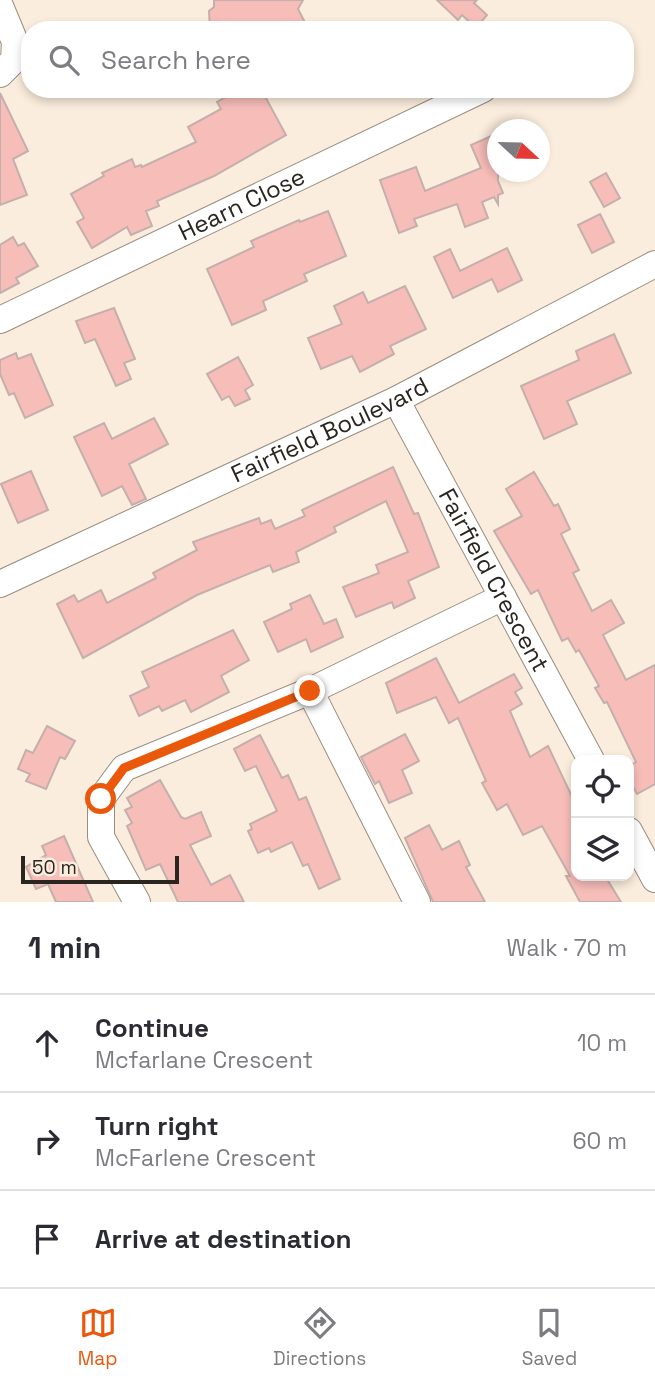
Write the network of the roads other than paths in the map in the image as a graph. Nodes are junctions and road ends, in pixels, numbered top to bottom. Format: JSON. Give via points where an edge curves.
{"nodes":[{"id":1,"x":0,"y":6,"type":"edge"},
{"id":2,"x":0,"y":74,"type":"edge"},
{"id":3,"x":464,"y":98,"type":"edge"},
{"id":4,"x":655,"y":264,"type":"edge"},
{"id":5,"x":0,"y":320,"type":"edge"},
{"id":6,"x":396,"y":400,"type":"junction"},
{"id":7,"x":3,"y":574,"type":"edge"},
{"id":8,"x":503,"y":597,"type":"junction"},
{"id":9,"x":310,"y":691,"type":"junction"},
{"id":10,"x":588,"y":755,"type":"edge"},
{"id":11,"x":634,"y":840,"type":"edge"},
{"id":12,"x":655,"y":879,"type":"edge"},
{"id":13,"x":136,"y":902,"type":"edge"},
{"id":14,"x":417,"y":902,"type":"edge"}],
"edges":[{"from":1,"to":2,"type":"street","via":[[15,42],[14,60]]},
{"from":3,"to":5,"type":"street","name":"Hearn Close"},
{"from":4,"to":6,"type":"street","name":"Fairfield Boulevard"},
{"from":6,"to":7,"type":"street","name":"Fairfield Boulevard"},
{"from":6,"to":8,"type":"street","name":"Fairfield Crescent"},
{"from":8,"to":9,"type":"street"},
{"from":8,"to":10,"type":"street","name":"Fairfield Crescent"},
{"from":9,"to":13,"type":"street","via":[[124,768],[101,799],[101,837]]},
{"from":9,"to":14,"type":"street"},
{"from":11,"to":12,"type":"street"}]}
